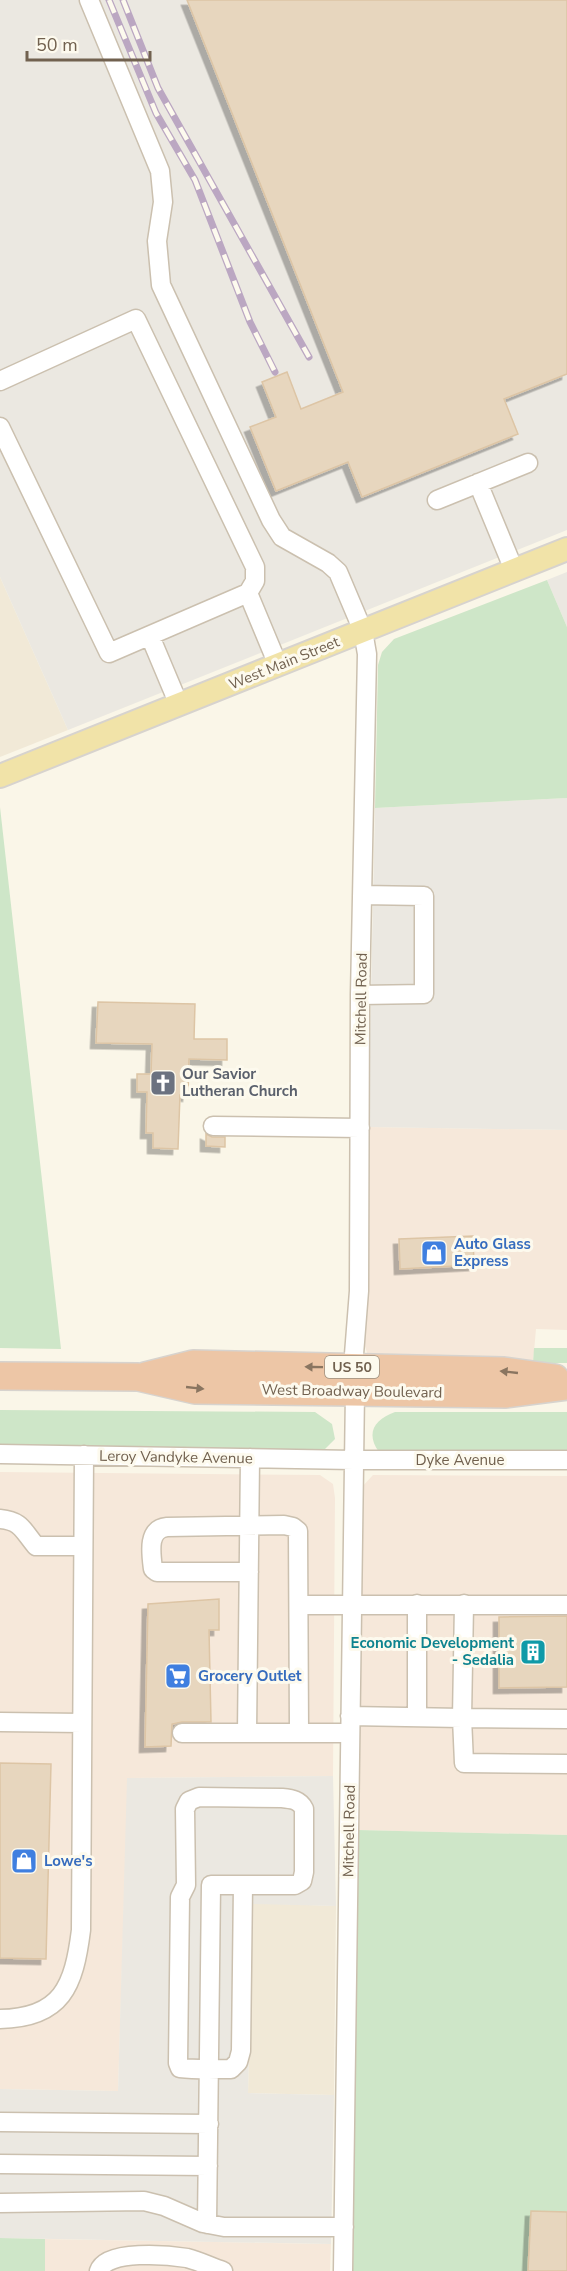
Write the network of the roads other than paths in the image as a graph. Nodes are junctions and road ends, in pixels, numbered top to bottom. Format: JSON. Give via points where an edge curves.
{"nodes":[{"id":1,"x":89,"y":0,"type":"edge"},
{"id":2,"x":0,"y":381,"type":"edge"},
{"id":3,"x":0,"y":427,"type":"edge"},
{"id":4,"x":528,"y":463,"type":"dead end"},
{"id":5,"x":478,"y":483,"type":"junction"},
{"id":6,"x":437,"y":500,"type":"dead end"},
{"id":7,"x":567,"y":549,"type":"edge"},
{"id":8,"x":514,"y":570,"type":"junction"},
{"id":9,"x":248,"y":593,"type":"junction"},
{"id":10,"x":363,"y":631,"type":"junction"},
{"id":11,"x":150,"y":636,"type":"junction"},
{"id":12,"x":278,"y":665,"type":"junction"},
{"id":13,"x":179,"y":705,"type":"junction"},
{"id":14,"x":0,"y":776,"type":"edge"},
{"id":15,"x":362,"y":895,"type":"junction"},
{"id":16,"x":360,"y":995,"type":"junction"},
{"id":17,"x":213,"y":1126,"type":"dead end"},
{"id":18,"x":360,"y":1128,"type":"junction"},
{"id":19,"x":0,"y":1376,"type":"edge"},
{"id":20,"x":354,"y":1379,"type":"junction"},
{"id":21,"x":567,"y":1380,"type":"edge"},
{"id":22,"x":567,"y":1386,"type":"edge"},
{"id":23,"x":0,"y":1454,"type":"edge"},
{"id":24,"x":84,"y":1455,"type":"junction"},
{"id":25,"x":250,"y":1458,"type":"junction"},
{"id":26,"x":353,"y":1460,"type":"junction"},
{"id":27,"x":567,"y":1460,"type":"edge"},
{"id":28,"x":0,"y":1519,"type":"edge"},
{"id":29,"x":249,"y":1526,"type":"junction"},
{"id":30,"x":83,"y":1546,"type":"junction"},
{"id":31,"x":249,"y":1572,"type":"junction"},
{"id":32,"x":351,"y":1604,"type":"junction"},
{"id":33,"x":417,"y":1604,"type":"junction"},
{"id":34,"x":464,"y":1604,"type":"junction"},
{"id":35,"x":299,"y":1605,"type":"junction"},
{"id":36,"x":567,"y":1605,"type":"edge"},
{"id":37,"x":417,"y":1716,"type":"junction"},
{"id":38,"x":462,"y":1718,"type":"junction"},
{"id":39,"x":567,"y":1719,"type":"edge"},
{"id":40,"x":0,"y":1722,"type":"edge"},
{"id":41,"x":82,"y":1723,"type":"junction"},
{"id":42,"x":350,"y":1724,"type":"junction"},
{"id":43,"x":298,"y":1732,"type":"junction"},
{"id":44,"x":247,"y":1733,"type":"junction"},
{"id":45,"x":182,"y":1734,"type":"dead end"},
{"id":46,"x":567,"y":1764,"type":"edge"},
{"id":47,"x":186,"y":1885,"type":"junction"},
{"id":48,"x":211,"y":1885,"type":"junction"},
{"id":49,"x":243,"y":1885,"type":"junction"},
{"id":50,"x":0,"y":2019,"type":"edge"},
{"id":51,"x":209,"y":2069,"type":"junction"},
{"id":52,"x":0,"y":2122,"type":"edge"},
{"id":53,"x":209,"y":2124,"type":"junction"},
{"id":54,"x":0,"y":2164,"type":"edge"},
{"id":55,"x":208,"y":2166,"type":"junction"},
{"id":56,"x":0,"y":2203,"type":"edge"},
{"id":57,"x":207,"y":2224,"type":"junction"},
{"id":58,"x":344,"y":2227,"type":"junction"},
{"id":59,"x":99,"y":2271,"type":"edge"},
{"id":60,"x":223,"y":2271,"type":"edge"},
{"id":61,"x":344,"y":2271,"type":"edge"}],
"edges":[{"from":1,"to":10,"type":"street","name":"Mitchell Road","via":[[160,171],[160,285],[271,520],[282,537],[338,572]]},
{"from":2,"to":9,"type":"street","via":[[136,319],[255,567],[255,581]]},
{"from":3,"to":11,"type":"street","via":[[109,653]]},
{"from":4,"to":5,"type":"street"},
{"from":5,"to":6,"type":"street"},
{"from":5,"to":8,"type":"street"},
{"from":7,"to":8,"type":"main road","name":"West Main Street"},
{"from":8,"to":10,"type":"main road","name":"West Main Street"},
{"from":9,"to":11,"type":"street"},
{"from":9,"to":12,"type":"street"},
{"from":10,"to":12,"type":"main road","name":"West Main Street"},
{"from":10,"to":15,"type":"street","name":"Mitchell Road","via":[[367,654]]},
{"from":11,"to":13,"type":"street"},
{"from":12,"to":13,"type":"main road","name":"West Main Street"},
{"from":13,"to":14,"type":"main road","name":"West Main Street"},
{"from":15,"to":16,"type":"street","name":"Mitchell Road"},
{"from":15,"to":16,"type":"street","via":[[424,896],[424,994]]},
{"from":16,"to":18,"type":"street","name":"Mitchell Road"},
{"from":17,"to":18,"type":"street"},
{"from":18,"to":20,"type":"street","name":"Mitchell Road"},
{"from":19,"to":20,"type":"highway","name":"West Broadway Boulevard","number":"US 50","via":[[138,1377],[195,1390]]},
{"from":21,"to":20,"type":"highway","name":"West Broadway Boulevard","number":"US 50","one_way":true,"via":[[504,1371]]},
{"from":20,"to":22,"type":"highway","name":"West Broadway Boulevard","number":"US 50","via":[[506,1394]]},
{"from":20,"to":26,"type":"street","name":"Mitchell Road"},
{"from":23,"to":24,"type":"street","name":"Leroy Vandyke Avenue"},
{"from":24,"to":25,"type":"street","name":"Leroy Vandyke Avenue"},
{"from":24,"to":30,"type":"street"},
{"from":25,"to":26,"type":"street","name":"Leroy Vandyke Avenue"},
{"from":25,"to":29,"type":"street"},
{"from":26,"to":27,"type":"street","name":"Dyke Avenue"},
{"from":26,"to":32,"type":"street","name":"Mitchell Road"},
{"from":28,"to":30,"type":"street","via":[[18,1524],[36,1546]]},
{"from":29,"to":31,"type":"street"},
{"from":29,"to":31,"type":"street","via":[[160,1528],[152,1541],[153,1569],[157,1572]]},
{"from":29,"to":35,"type":"street","via":[[284,1525],[298,1531]]},
{"from":30,"to":41,"type":"street"},
{"from":31,"to":44,"type":"street"},
{"from":32,"to":33,"type":"street"},
{"from":32,"to":35,"type":"street"},
{"from":32,"to":42,"type":"street","name":"Mitchell Road"},
{"from":33,"to":34,"type":"street"},
{"from":33,"to":37,"type":"street"},
{"from":34,"to":36,"type":"street"},
{"from":34,"to":38,"type":"street"},
{"from":35,"to":43,"type":"street"},
{"from":37,"to":38,"type":"street"},
{"from":37,"to":42,"type":"street"},
{"from":38,"to":39,"type":"street"},
{"from":38,"to":46,"type":"street","via":[[464,1763]]},
{"from":40,"to":41,"type":"street"},
{"from":41,"to":50,"type":"street","via":[[81,1930],[76,1966],[64,1993],[50,2007],[21,2019]]},
{"from":42,"to":43,"type":"street"},
{"from":42,"to":58,"type":"street","name":"Mitchell Road"},
{"from":43,"to":44,"type":"street"},
{"from":44,"to":45,"type":"street"},
{"from":47,"to":48,"type":"street"},
{"from":47,"to":49,"type":"street","via":[[185,1809],[193,1798],[295,1800],[304,1809],[302,1881],[295,1885]]},
{"from":47,"to":51,"type":"street","via":[[180,1897],[178,2063],[180,2068]]},
{"from":48,"to":49,"type":"street"},
{"from":48,"to":51,"type":"street"},
{"from":49,"to":51,"type":"street","via":[[241,2051],[231,2069]]},
{"from":51,"to":53,"type":"street"},
{"from":52,"to":53,"type":"street"},
{"from":53,"to":55,"type":"street"},
{"from":54,"to":55,"type":"street"},
{"from":55,"to":57,"type":"street"},
{"from":56,"to":57,"type":"street","via":[[144,2201]]},
{"from":57,"to":58,"type":"street"},
{"from":58,"to":61,"type":"street","name":"Mitchell Road"},
{"from":59,"to":60,"type":"street","via":[[107,2261],[141,2256],[188,2259]]}]}
